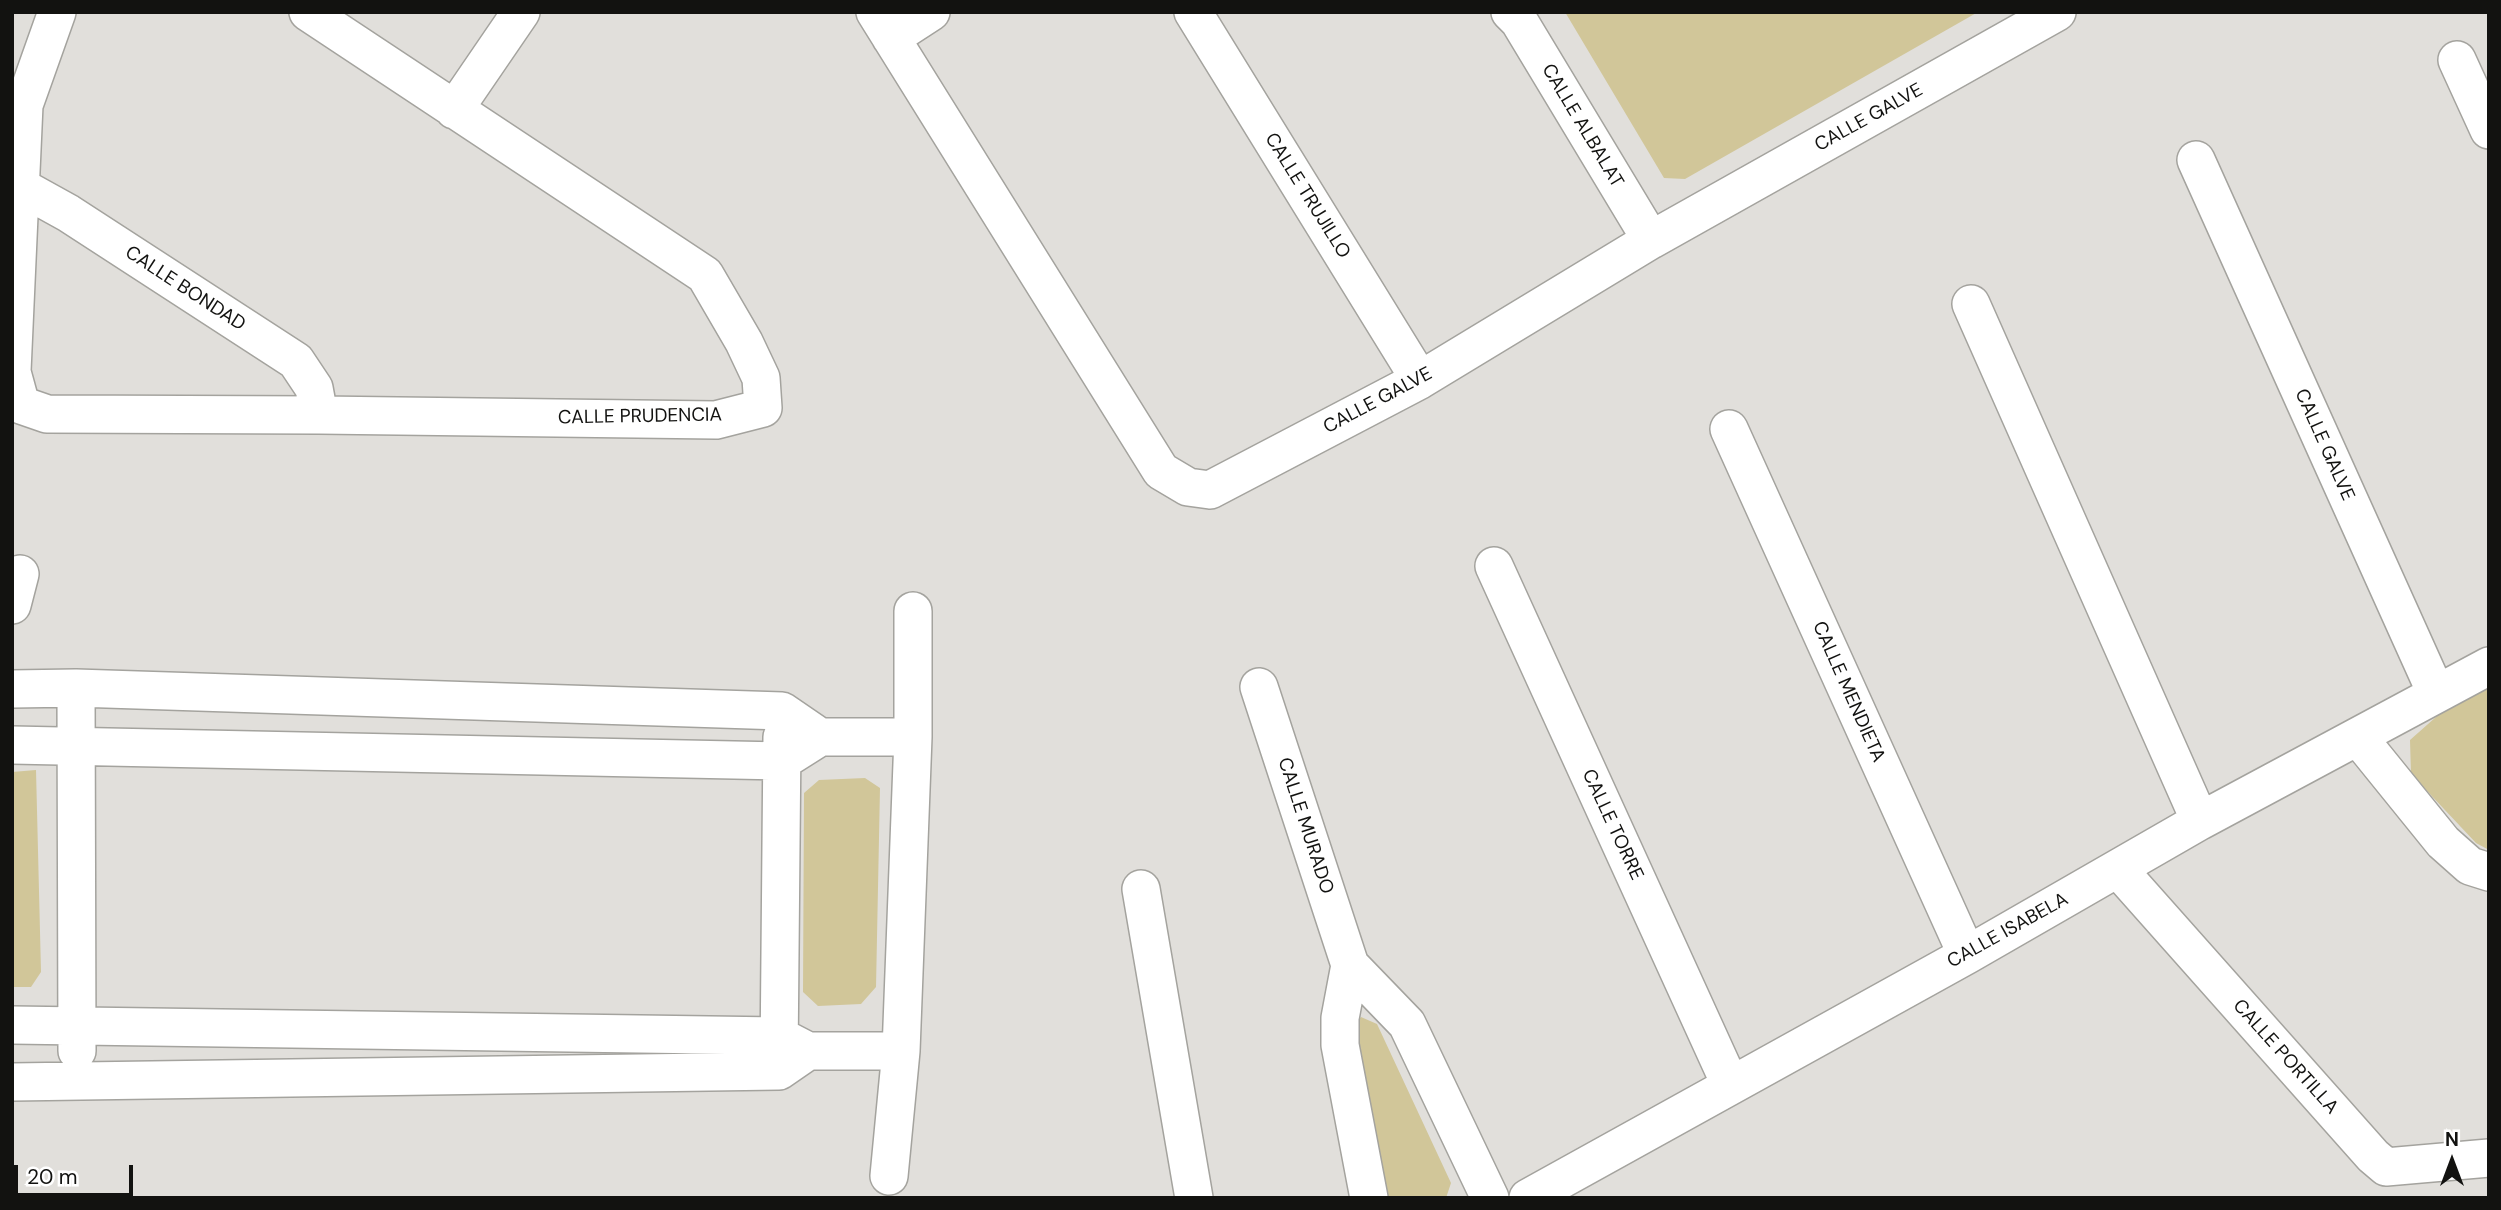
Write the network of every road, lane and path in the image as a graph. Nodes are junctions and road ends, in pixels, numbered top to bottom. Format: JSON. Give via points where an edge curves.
{"nodes":[{"id":1,"x":57,"y":12,"type":"edge"},
{"id":2,"x":308,"y":12,"type":"edge"},
{"id":3,"x":522,"y":12,"type":"edge"},
{"id":4,"x":931,"y":12,"type":"edge"},
{"id":5,"x":1193,"y":12,"type":"edge"},
{"id":6,"x":1510,"y":12,"type":"edge"},
{"id":7,"x":2057,"y":12,"type":"edge"},
{"id":8,"x":883,"y":25,"type":"edge"},
{"id":9,"x":2457,"y":60,"type":"dead end"},
{"id":10,"x":454,"y":110,"type":"junction"},
{"id":11,"x":2489,"y":130,"type":"edge"},
{"id":12,"x":2196,"y":160,"type":"dead end"},
{"id":13,"x":21,"y":187,"type":"junction"},
{"id":14,"x":1651,"y":240,"type":"junction"},
{"id":15,"x":15,"y":274,"type":"edge"},
{"id":16,"x":1971,"y":304,"type":"dead end"},
{"id":17,"x":14,"y":332,"type":"edge"},
{"id":18,"x":1420,"y":380,"type":"junction"},
{"id":19,"x":15,"y":383,"type":"edge"},
{"id":20,"x":319,"y":415,"type":"junction"},
{"id":21,"x":1729,"y":429,"type":"dead end"},
{"id":22,"x":1494,"y":566,"type":"dead end"},
{"id":23,"x":913,"y":611,"type":"dead end"},
{"id":24,"x":2489,"y":666,"type":"edge"},
{"id":25,"x":1259,"y":687,"type":"dead end"},
{"id":26,"x":76,"y":688,"type":"junction"},
{"id":27,"x":12,"y":689,"type":"edge"},
{"id":28,"x":2436,"y":693,"type":"junction"},
{"id":29,"x":782,"y":711,"type":"junction"},
{"id":30,"x":820,"y":737,"type":"junction"},
{"id":31,"x":913,"y":737,"type":"junction"},
{"id":32,"x":2358,"y":737,"type":"junction"},
{"id":33,"x":12,"y":745,"type":"edge"},
{"id":34,"x":76,"y":746,"type":"junction"},
{"id":35,"x":782,"y":761,"type":"junction"},
{"id":36,"x":2200,"y":821,"type":"junction"},
{"id":37,"x":2118,"y":869,"type":"junction"},
{"id":38,"x":2489,"y":872,"type":"edge"},
{"id":39,"x":1141,"y":889,"type":"dead end"},
{"id":40,"x":1967,"y":955,"type":"junction"},
{"id":41,"x":1350,"y":965,"type":"junction"},
{"id":42,"x":12,"y":1025,"type":"edge"},
{"id":43,"x":76,"y":1026,"type":"junction"},
{"id":44,"x":901,"y":1051,"type":"junction"},
{"id":45,"x":789,"y":1052,"type":"junction"},
{"id":46,"x":77,"y":1080,"type":"junction"},
{"id":47,"x":12,"y":1082,"type":"edge"},
{"id":48,"x":1730,"y":1084,"type":"junction"},
{"id":49,"x":2489,"y":1158,"type":"edge"},
{"id":50,"x":889,"y":1176,"type":"dead end"},
{"id":51,"x":1194,"y":1198,"type":"edge"},
{"id":52,"x":1369,"y":1198,"type":"edge"},
{"id":53,"x":1490,"y":1198,"type":"edge"},
{"id":54,"x":1528,"y":1198,"type":"edge"}],
"edges":[{"from":1,"to":13,"type":"street","via":[[24,105]]},
{"from":2,"to":10,"type":"street","name":"CALLE PRUDENCIA"},
{"from":3,"to":10,"type":"street"},
{"from":4,"to":8,"type":"street"},
{"from":5,"to":18,"type":"street","name":"CALLE TRUJILLO"},
{"from":6,"to":14,"type":"street","name":"CALLE ALBALAT"},
{"from":7,"to":14,"type":"street","name":"CALLE GALVE"},
{"from":8,"to":18,"type":"street","name":"CALLE GALVE","via":[[1161,471],[1188,487],[1210,490]]},
{"from":9,"to":11,"type":"street"},
{"from":10,"to":20,"type":"street","name":"CALLE PRUDENCIA","via":[[705,275],[761,378],[763,408],[716,420]]},
{"from":12,"to":28,"type":"street","name":"CALLE GALVE"},
{"from":13,"to":15,"type":"street"},
{"from":13,"to":20,"type":"street","name":"CALLE BONDAD","via":[[296,361],[314,388]]},
{"from":14,"to":18,"type":"street","name":"CALLE GALVE"},
{"from":15,"to":17,"type":"street"},
{"from":16,"to":36,"type":"street"},
{"from":17,"to":19,"type":"street"},
{"from":19,"to":20,"type":"street","name":"CALLE PRUDENCIA","via":[[47,414]]},
{"from":21,"to":40,"type":"street","name":"CALLE MENDIETA"},
{"from":22,"to":48,"type":"street","name":"CALLE TORRE"},
{"from":23,"to":31,"type":"street"},
{"from":24,"to":28,"type":"street","name":"CALLE ISABELA"},
{"from":25,"to":41,"type":"street","name":"CALLE MURADO"},
{"from":26,"to":27,"type":"street"},
{"from":26,"to":29,"type":"street"},
{"from":26,"to":34,"type":"street"},
{"from":28,"to":32,"type":"street","name":"CALLE ISABELA"},
{"from":29,"to":30,"type":"street"},
{"from":29,"to":35,"type":"street"},
{"from":30,"to":31,"type":"street"},
{"from":30,"to":35,"type":"street"},
{"from":31,"to":44,"type":"street"},
{"from":32,"to":36,"type":"street","name":"CALLE ISABELA"},
{"from":32,"to":38,"type":"street","via":[[2443,842],[2470,866]]},
{"from":33,"to":34,"type":"street"},
{"from":34,"to":35,"type":"street"},
{"from":34,"to":43,"type":"street"},
{"from":35,"to":45,"type":"street"},
{"from":36,"to":37,"type":"street","name":"CALLE ISABELA"},
{"from":37,"to":40,"type":"street","name":"CALLE ISABELA"},
{"from":37,"to":49,"type":"street","name":"CALLE PORTILLA","via":[[2386,1167]]},
{"from":39,"to":51,"type":"street"},
{"from":40,"to":48,"type":"street","name":"CALLE ISABELA"},
{"from":41,"to":52,"type":"street","name":"CALLE MURADO","via":[[1340,1045]]},
{"from":41,"to":53,"type":"street","name":"CALLE MURADO","via":[[1407,1024]]},
{"from":42,"to":43,"type":"street"},
{"from":43,"to":45,"type":"street"},
{"from":43,"to":46,"type":"street"},
{"from":44,"to":45,"type":"street"},
{"from":44,"to":50,"type":"street"},
{"from":45,"to":46,"type":"street"},
{"from":46,"to":47,"type":"street"},
{"from":48,"to":54,"type":"street","name":"CALLE ISABELA"}]}
